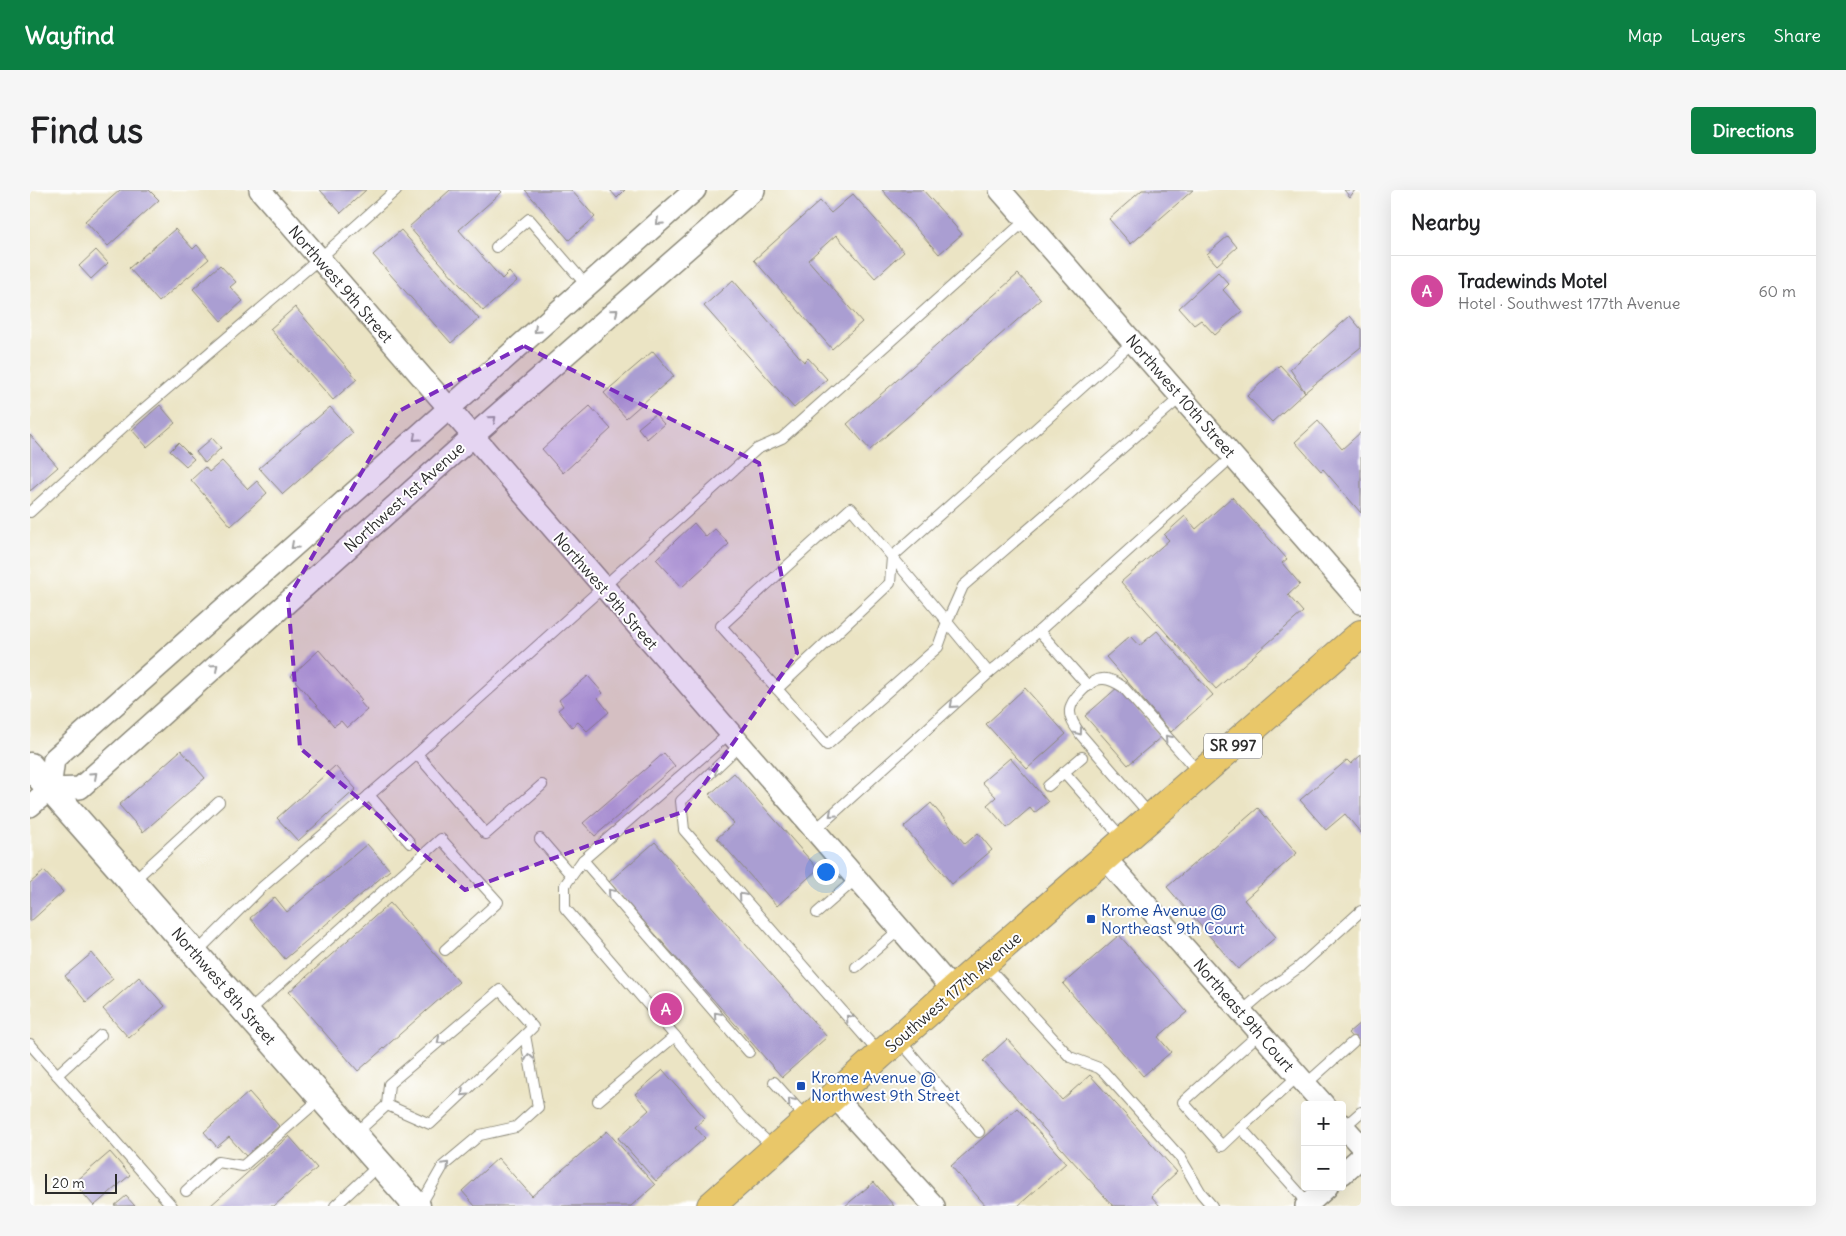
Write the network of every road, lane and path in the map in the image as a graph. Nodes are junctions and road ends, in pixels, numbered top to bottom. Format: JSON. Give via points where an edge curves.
{"nodes":[{"id":1,"x":260,"y":190,"type":"edge"},
{"id":2,"x":396,"y":190,"type":"edge"},
{"id":3,"x":695,"y":190,"type":"edge"},
{"id":4,"x":754,"y":190,"type":"edge"},
{"id":5,"x":1000,"y":190,"type":"edge"},
{"id":6,"x":1026,"y":220,"type":"junction"},
{"id":7,"x":496,"y":247,"type":"dead end"},
{"id":8,"x":319,"y":259,"type":"junction"},
{"id":9,"x":587,"y":286,"type":"junction"},
{"id":10,"x":1133,"y":342,"type":"junction"},
{"id":11,"x":1181,"y":396,"type":"junction"},
{"id":12,"x":449,"y":409,"type":"junction"},
{"id":13,"x":473,"y":436,"type":"junction"},
{"id":14,"x":1233,"y":456,"type":"junction"},
{"id":15,"x":30,"y":512,"type":"edge"},
{"id":16,"x":892,"y":557,"type":"junction"},
{"id":17,"x":603,"y":588,"type":"junction"},
{"id":18,"x":1361,"y":603,"type":"edge"},
{"id":19,"x":947,"y":622,"type":"junction"},
{"id":20,"x":1039,"y":631,"type":"junction"},
{"id":21,"x":1361,"y":634,"type":"edge"},
{"id":22,"x":989,"y":673,"type":"junction"},
{"id":23,"x":1088,"y":686,"type":"junction"},
{"id":24,"x":777,"y":688,"type":"junction"},
{"id":25,"x":735,"y":739,"type":"junction"},
{"id":26,"x":417,"y":754,"type":"junction"},
{"id":27,"x":1082,"y":757,"type":"dead end"},
{"id":28,"x":30,"y":766,"type":"edge"},
{"id":29,"x":1064,"y":772,"type":"junction"},
{"id":30,"x":1200,"y":774,"type":"junction"},
{"id":31,"x":542,"y":785,"type":"dead end"},
{"id":32,"x":1048,"y":786,"type":"dead end"},
{"id":33,"x":50,"y":789,"type":"junction"},
{"id":34,"x":369,"y":795,"type":"junction"},
{"id":35,"x":219,"y":802,"type":"dead end"},
{"id":36,"x":30,"y":806,"type":"edge"},
{"id":37,"x":1152,"y":816,"type":"junction"},
{"id":38,"x":814,"y":831,"type":"junction"},
{"id":39,"x":540,"y":839,"type":"dead end"},
{"id":40,"x":410,"y":843,"type":"dead end"},
{"id":41,"x":1114,"y":849,"type":"junction"},
{"id":42,"x":583,"y":860,"type":"junction"},
{"id":43,"x":571,"y":875,"type":"junction"},
{"id":44,"x":856,"y":879,"type":"junction"},
{"id":45,"x":132,"y":882,"type":"junction"},
{"id":46,"x":1361,"y":911,"type":"edge"},
{"id":47,"x":817,"y":913,"type":"dead end"},
{"id":48,"x":900,"y":930,"type":"junction"},
{"id":49,"x":445,"y":950,"type":"dead end"},
{"id":50,"x":196,"y":954,"type":"junction"},
{"id":51,"x":984,"y":963,"type":"junction"},
{"id":52,"x":856,"y":967,"type":"dead end"},
{"id":53,"x":953,"y":990,"type":"junction"},
{"id":54,"x":1241,"y":1012,"type":"junction"},
{"id":55,"x":248,"y":1013,"type":"junction"},
{"id":56,"x":1260,"y":1033,"type":"junction"},
{"id":57,"x":101,"y":1035,"type":"dead end"},
{"id":58,"x":525,"y":1035,"type":"junction"},
{"id":59,"x":675,"y":1036,"type":"junction"},
{"id":60,"x":1353,"y":1042,"type":"dead end"},
{"id":61,"x":30,"y":1044,"type":"edge"},
{"id":62,"x":890,"y":1047,"type":"junction"},
{"id":63,"x":749,"y":1052,"type":"dead end"},
{"id":64,"x":57,"y":1075,"type":"junction"},
{"id":65,"x":1302,"y":1080,"type":"junction"},
{"id":66,"x":774,"y":1082,"type":"dead end"},
{"id":67,"x":834,"y":1096,"type":"junction"},
{"id":68,"x":322,"y":1098,"type":"junction"},
{"id":69,"x":598,"y":1101,"type":"dead end"},
{"id":70,"x":1320,"y":1101,"type":"edge"},
{"id":71,"x":388,"y":1105,"type":"junction"},
{"id":72,"x":1361,"y":1112,"type":"edge"},
{"id":73,"x":808,"y":1120,"type":"junction"},
{"id":74,"x":1346,"y":1124,"type":"edge"},
{"id":75,"x":1241,"y":1128,"type":"junction"},
{"id":76,"x":1346,"y":1129,"type":"edge"},
{"id":77,"x":979,"y":1132,"type":"dead end"},
{"id":78,"x":354,"y":1135,"type":"junction"},
{"id":79,"x":1361,"y":1146,"type":"edge"},
{"id":80,"x":775,"y":1149,"type":"junction"},
{"id":81,"x":1361,"y":1157,"type":"edge"},
{"id":82,"x":380,"y":1164,"type":"junction"},
{"id":83,"x":1346,"y":1170,"type":"edge"},
{"id":84,"x":186,"y":1191,"type":"dead end"},
{"id":85,"x":1323,"y":1191,"type":"edge"},
{"id":86,"x":1308,"y":1205,"type":"edge"},
{"id":87,"x":172,"y":1206,"type":"edge"},
{"id":88,"x":335,"y":1206,"type":"edge"},
{"id":89,"x":419,"y":1206,"type":"edge"},
{"id":90,"x":711,"y":1206,"type":"edge"},
{"id":91,"x":934,"y":1206,"type":"edge"},
{"id":92,"x":1212,"y":1206,"type":"edge"}],
"edges":[{"from":1,"to":8,"type":"street","name":"Northwest 9th Street"},
{"from":2,"to":8,"type":"lane"},
{"from":3,"to":9,"type":"street","one_way":true},
{"from":13,"to":4,"type":"street","name":"Northwest 1st Avenue","one_way":true},
{"from":5,"to":6,"type":"street","name":"Northwest 10th Street"},
{"from":6,"to":10,"type":"street","name":"Northwest 10th Street"},
{"from":6,"to":17,"type":"lane","via":[[782,438],[757,449]]},
{"from":7,"to":9,"type":"lane","via":[[529,219]]},
{"from":8,"to":12,"type":"street","name":"Northwest 9th Street"},
{"from":8,"to":15,"type":"lane","via":[[133,418]]},
{"from":9,"to":12,"type":"street","one_way":true},
{"from":10,"to":11,"type":"street","name":"Northwest 10th Street"},
{"from":10,"to":16,"type":"lane"},
{"from":11,"to":14,"type":"street","name":"Northwest 10th Street"},
{"from":11,"to":19,"type":"lane","via":[[964,586]]},
{"from":12,"to":13,"type":"street","name":"Northwest 9th Street"},
{"from":12,"to":33,"type":"street","one_way":true,"via":[[54,759]]},
{"from":13,"to":17,"type":"street","name":"Northwest 9th Street"},
{"from":33,"to":13,"type":"street","name":"Northwest 1st Avenue","one_way":true,"via":[[80,788]]},
{"from":14,"to":18,"type":"street","name":"Northwest 10th Street"},
{"from":14,"to":20,"type":"lane"},
{"from":16,"to":19,"type":"lane"},
{"from":16,"to":24,"type":"lane","via":[[890,583]]},
{"from":16,"to":24,"type":"lane","via":[[851,508],[722,626]]},
{"from":17,"to":25,"type":"street","name":"Northwest 9th Street"},
{"from":17,"to":26,"type":"lane"},
{"from":19,"to":22,"type":"lane"},
{"from":19,"to":24,"type":"lane","via":[[938,647],[827,744]]},
{"from":20,"to":22,"type":"lane"},
{"from":20,"to":23,"type":"lane"},
{"from":21,"to":30,"type":"highway","number":"SR 997"},
{"from":22,"to":38,"type":"lane","one_way":true},
{"from":30,"to":23,"type":"lane","one_way":true,"via":[[1123,687],[1100,679]]},
{"from":23,"to":37,"type":"lane","one_way":true,"via":[[1074,698],[1070,710],[1073,723]]},
{"from":25,"to":38,"type":"street","name":"Northwest 9th Street"},
{"from":25,"to":42,"type":"lane"},
{"from":62,"to":25,"type":"lane","one_way":true,"via":[[684,830],[681,801]]},
{"from":26,"to":31,"type":"lane","via":[[486,834]]},
{"from":26,"to":34,"type":"lane"},
{"from":27,"to":29,"type":"lane"},
{"from":28,"to":33,"type":"street","name":"Northwest 8th Street"},
{"from":29,"to":32,"type":"lane"},
{"from":29,"to":41,"type":"lane"},
{"from":30,"to":37,"type":"highway","number":"SR 997"},
{"from":33,"to":36,"type":"street"},
{"from":33,"to":45,"type":"street","name":"Northwest 8th Street"},
{"from":34,"to":40,"type":"lane"},
{"from":34,"to":50,"type":"lane","via":[[260,889]]},
{"from":35,"to":45,"type":"lane"},
{"from":37,"to":41,"type":"highway","number":"SR 997"},
{"from":38,"to":44,"type":"street","name":"Northwest 9th Street"},
{"from":39,"to":43,"type":"lane"},
{"from":41,"to":51,"type":"highway","name":"Southwest 177th Avenue","number":"SR 997"},
{"from":41,"to":54,"type":"street","name":"Northeast 9th Court"},
{"from":42,"to":43,"type":"lane"},
{"from":63,"to":42,"type":"lane","one_way":true},
{"from":43,"to":59,"type":"lane","via":[[565,885],[564,908]]},
{"from":44,"to":47,"type":"lane"},
{"from":44,"to":48,"type":"street","name":"Northwest 9th Street"},
{"from":45,"to":50,"type":"street","name":"Northwest 8th Street"},
{"from":46,"to":54,"type":"lane","via":[[1298,968]]},
{"from":48,"to":52,"type":"lane"},
{"from":48,"to":53,"type":"street","name":"Northwest 9th Street"},
{"from":49,"to":55,"type":"lane","via":[[498,902],[441,839]]},
{"from":50,"to":55,"type":"street","name":"Northwest 8th Street"},
{"from":51,"to":53,"type":"highway","name":"Southwest 177th Avenue","number":"SR 997"},
{"from":51,"to":92,"type":"lane","via":[[1070,1058],[1104,1072],[1180,1157]]},
{"from":53,"to":62,"type":"highway","name":"Southwest 177th Avenue","number":"SR 997"},
{"from":54,"to":56,"type":"street","name":"Northeast 9th Court"},
{"from":55,"to":68,"type":"street","name":"Northwest 8th Street"},
{"from":56,"to":65,"type":"street","name":"Northeast 9th Court"},
{"from":56,"to":75,"type":"lane","via":[[1183,1102],[1222,1146]]},
{"from":57,"to":64,"type":"lane"},
{"from":58,"to":71,"type":"lane","one_way":true,"via":[[430,1124]]},
{"from":58,"to":71,"type":"lane","one_way":true,"via":[[533,1027],[500,990],[389,1084]]},
{"from":89,"to":58,"type":"lane","one_way":true,"via":[[443,1166],[480,1135],[516,1128],[538,1107]]},
{"from":59,"to":69,"type":"lane"},
{"from":59,"to":80,"type":"lane","via":[[740,1116]]},
{"from":60,"to":65,"type":"lane"},
{"from":61,"to":64,"type":"lane"},
{"from":62,"to":67,"type":"highway","name":"Southwest 177th Avenue","number":"SR 997"},
{"from":62,"to":77,"type":"lane"},
{"from":64,"to":87,"type":"lane"},
{"from":65,"to":70,"type":"street","name":"Northeast 9th Court"},
{"from":65,"to":75,"type":"lane"},
{"from":73,"to":66,"type":"lane","one_way":true},
{"from":67,"to":73,"type":"highway","name":"Southwest 177th Avenue","number":"SR 997"},
{"from":67,"to":91,"type":"street"},
{"from":68,"to":78,"type":"street","name":"Northwest 8th Street"},
{"from":68,"to":84,"type":"lane","via":[[243,1166],[218,1162]]},
{"from":71,"to":78,"type":"lane"},
{"from":72,"to":74,"type":"lane"},
{"from":73,"to":80,"type":"highway","name":"Southwest 177th Avenue","number":"SR 997"},
{"from":75,"to":86,"type":"lane"},
{"from":76,"to":79,"type":"street"},
{"from":78,"to":82,"type":"street","name":"Northwest 8th Street"},
{"from":80,"to":90,"type":"highway","name":"Southwest 177th Avenue","number":"SR 997"},
{"from":81,"to":83,"type":"street"},
{"from":82,"to":88,"type":"lane"},
{"from":82,"to":89,"type":"street","name":"Northwest 8th Street"},
{"from":85,"to":86,"type":"street"}]}
